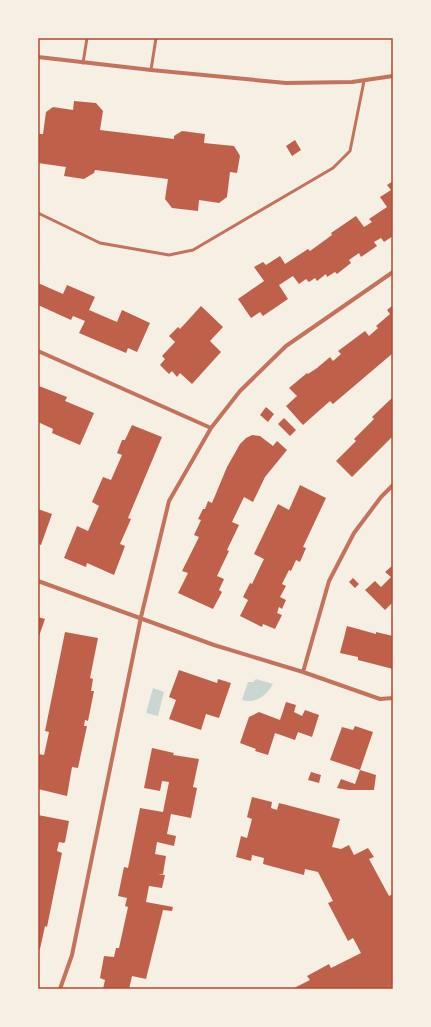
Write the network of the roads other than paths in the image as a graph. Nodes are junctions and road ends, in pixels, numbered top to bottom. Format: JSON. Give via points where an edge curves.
{"nodes":[{"id":1,"x":87,"y":38,"type":"edge"},
{"id":2,"x":156,"y":38,"type":"edge"},
{"id":3,"x":38,"y":57,"type":"edge"},
{"id":4,"x":83,"y":63,"type":"junction"},
{"id":5,"x":151,"y":70,"type":"junction"},
{"id":6,"x":393,"y":76,"type":"edge"},
{"id":7,"x":364,"y":81,"type":"junction"},
{"id":8,"x":38,"y":212,"type":"edge"},
{"id":9,"x":393,"y":272,"type":"edge"},
{"id":10,"x":38,"y":351,"type":"edge"},
{"id":11,"x":211,"y":428,"type":"junction"},
{"id":12,"x":393,"y":485,"type":"edge"},
{"id":13,"x":38,"y":581,"type":"edge"},
{"id":14,"x":141,"y":617,"type":"junction"},
{"id":15,"x":303,"y":672,"type":"junction"},
{"id":16,"x":393,"y":698,"type":"edge"},
{"id":17,"x":60,"y":989,"type":"edge"}],
"edges":[{"from":1,"to":4,"type":"lane"},
{"from":2,"to":5,"type":"lane"},
{"from":3,"to":4,"type":"street"},
{"from":4,"to":5,"type":"street"},
{"from":5,"to":7,"type":"street","via":[[286,83]]},
{"from":6,"to":7,"type":"street"},
{"from":7,"to":8,"type":"lane","via":[[350,151],[334,168],[193,250],[170,255],[100,243]]},
{"from":9,"to":11,"type":"street","via":[[286,346],[240,391]]},
{"from":10,"to":11,"type":"street"},
{"from":11,"to":14,"type":"street","via":[[169,501]]},
{"from":12,"to":15,"type":"street","via":[[354,533],[329,581]]},
{"from":13,"to":14,"type":"street"},
{"from":14,"to":15,"type":"street","via":[[214,645]]},
{"from":14,"to":17,"type":"street","via":[[72,955]]},
{"from":15,"to":16,"type":"street","via":[[380,698]]}]}
